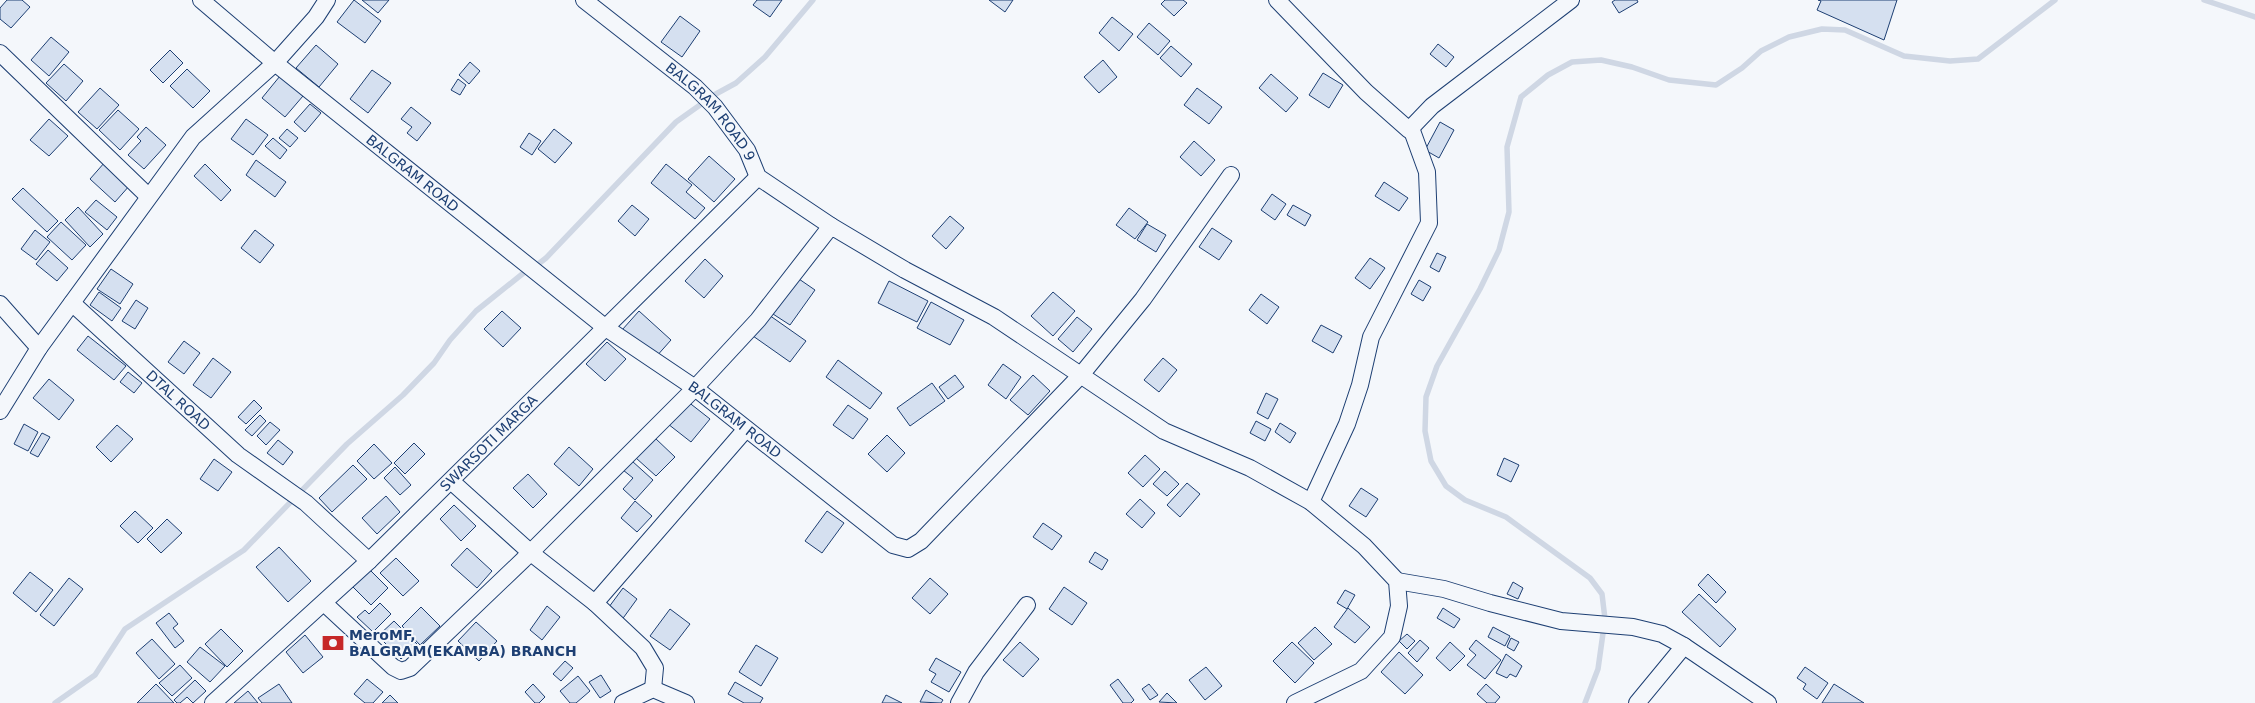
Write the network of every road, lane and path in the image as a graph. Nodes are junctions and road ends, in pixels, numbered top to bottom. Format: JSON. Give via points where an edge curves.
{"nodes":[{"id":1,"x":201,"y":0,"type":"edge"},
{"id":2,"x":327,"y":0,"type":"edge"},
{"id":3,"x":584,"y":0,"type":"edge"},
{"id":4,"x":1277,"y":0,"type":"edge"},
{"id":5,"x":1571,"y":0,"type":"edge"},
{"id":6,"x":0,"y":52,"type":"edge"},
{"id":7,"x":275,"y":62,"type":"junction"},
{"id":8,"x":1411,"y":128,"type":"junction"},
{"id":9,"x":1231,"y":175,"type":"dead end"},
{"id":10,"x":758,"y":176,"type":"junction"},
{"id":11,"x":148,"y":196,"type":"junction"},
{"id":12,"x":831,"y":226,"type":"junction"},
{"id":13,"x":72,"y":303,"type":"junction"},
{"id":14,"x":0,"y":304,"type":"edge"},
{"id":15,"x":606,"y":328,"type":"junction"},
{"id":16,"x":39,"y":348,"type":"junction"},
{"id":17,"x":1081,"y":375,"type":"junction"},
{"id":18,"x":695,"y":388,"type":"junction"},
{"id":19,"x":0,"y":411,"type":"edge"},
{"id":20,"x":746,"y":429,"type":"junction"},
{"id":21,"x":451,"y":481,"type":"junction"},
{"id":22,"x":1311,"y":502,"type":"junction"},
{"id":23,"x":531,"y":553,"type":"junction"},
{"id":24,"x":369,"y":561,"type":"junction"},
{"id":25,"x":1397,"y":582,"type":"junction"},
{"id":26,"x":324,"y":602,"type":"junction"},
{"id":27,"x":596,"y":603,"type":"junction"},
{"id":28,"x":1028,"y":605,"type":"dead end"},
{"id":29,"x":1684,"y":646,"type":"junction"},
{"id":30,"x":653,"y":689,"type":"junction"},
{"id":31,"x":213,"y":703,"type":"edge"},
{"id":32,"x":624,"y":703,"type":"edge"},
{"id":33,"x":686,"y":703,"type":"edge"},
{"id":34,"x":959,"y":703,"type":"edge"},
{"id":35,"x":1295,"y":703,"type":"edge"},
{"id":36,"x":1637,"y":703,"type":"edge"},
{"id":37,"x":1768,"y":703,"type":"edge"}],
"edges":[{"from":1,"to":7,"type":"street","name":"BALGRAM ROAD"},
{"from":2,"to":7,"type":"street"},
{"from":3,"to":10,"type":"street","name":"BALGRAM ROAD 9","via":[[695,87],[715,107],[747,150]]},
{"from":4,"to":8,"type":"street","via":[[1366,92],[1409,130]]},
{"from":5,"to":8,"type":"street","via":[[1432,106]]},
{"from":6,"to":11,"type":"street"},
{"from":7,"to":11,"type":"street","via":[[193,137]]},
{"from":7,"to":15,"type":"street","name":"BALGRAM ROAD"},
{"from":8,"to":22,"type":"street","via":[[1427,172],[1429,223],[1371,337],[1360,385],[1346,424]]},
{"from":9,"to":17,"type":"street","via":[[1143,299]]},
{"from":10,"to":12,"type":"street","name":"BALGRAM ROAD 9"},
{"from":10,"to":15,"type":"street","name":"SWARSOTI MARGA"},
{"from":11,"to":13,"type":"street"},
{"from":12,"to":17,"type":"street","name":"BALGRAM ROAD 9","via":[[994,317]]},
{"from":12,"to":18,"type":"street","via":[[758,320]]},
{"from":13,"to":16,"type":"street"},
{"from":13,"to":24,"type":"street","name":"DTAL ROAD","via":[[238,455],[303,501]]},
{"from":14,"to":16,"type":"street"},
{"from":15,"to":18,"type":"street","name":"BALGRAM ROAD"},
{"from":15,"to":21,"type":"street","name":"SWARSOTI MARGA"},
{"from":16,"to":19,"type":"street"},
{"from":17,"to":20,"type":"street","name":"BALGRAM ROAD","via":[[921,541],[908,549],[893,545]]},
{"from":17,"to":22,"type":"street","name":"BALGRAM ROAD 9","via":[[1164,431],[1250,468]]},
{"from":18,"to":20,"type":"street","name":"BALGRAM ROAD"},
{"from":18,"to":23,"type":"street"},
{"from":20,"to":27,"type":"street"},
{"from":21,"to":23,"type":"street"},
{"from":21,"to":24,"type":"street","name":"SWARSOTI MARGA"},
{"from":22,"to":25,"type":"street","name":"BALGRAM ROAD 9","via":[[1364,546]]},
{"from":23,"to":26,"type":"street","via":[[410,668],[401,671]]},
{"from":23,"to":27,"type":"street"},
{"from":24,"to":26,"type":"street","name":"SWARSOTI MARGA"},
{"from":25,"to":29,"type":"street","via":[[1444,589],[1560,620],[1634,627],[1662,634]]},
{"from":25,"to":35,"type":"street","via":[[1399,606],[1392,637],[1361,671]]},
{"from":26,"to":31,"type":"street","name":"SWARSOTI MARGA"},
{"from":27,"to":30,"type":"street","via":[[643,648],[655,668]]},
{"from":28,"to":34,"type":"street","via":[[976,672]]},
{"from":29,"to":36,"type":"street"},
{"from":29,"to":37,"type":"street"},
{"from":30,"to":32,"type":"street"},
{"from":30,"to":33,"type":"street"}]}
